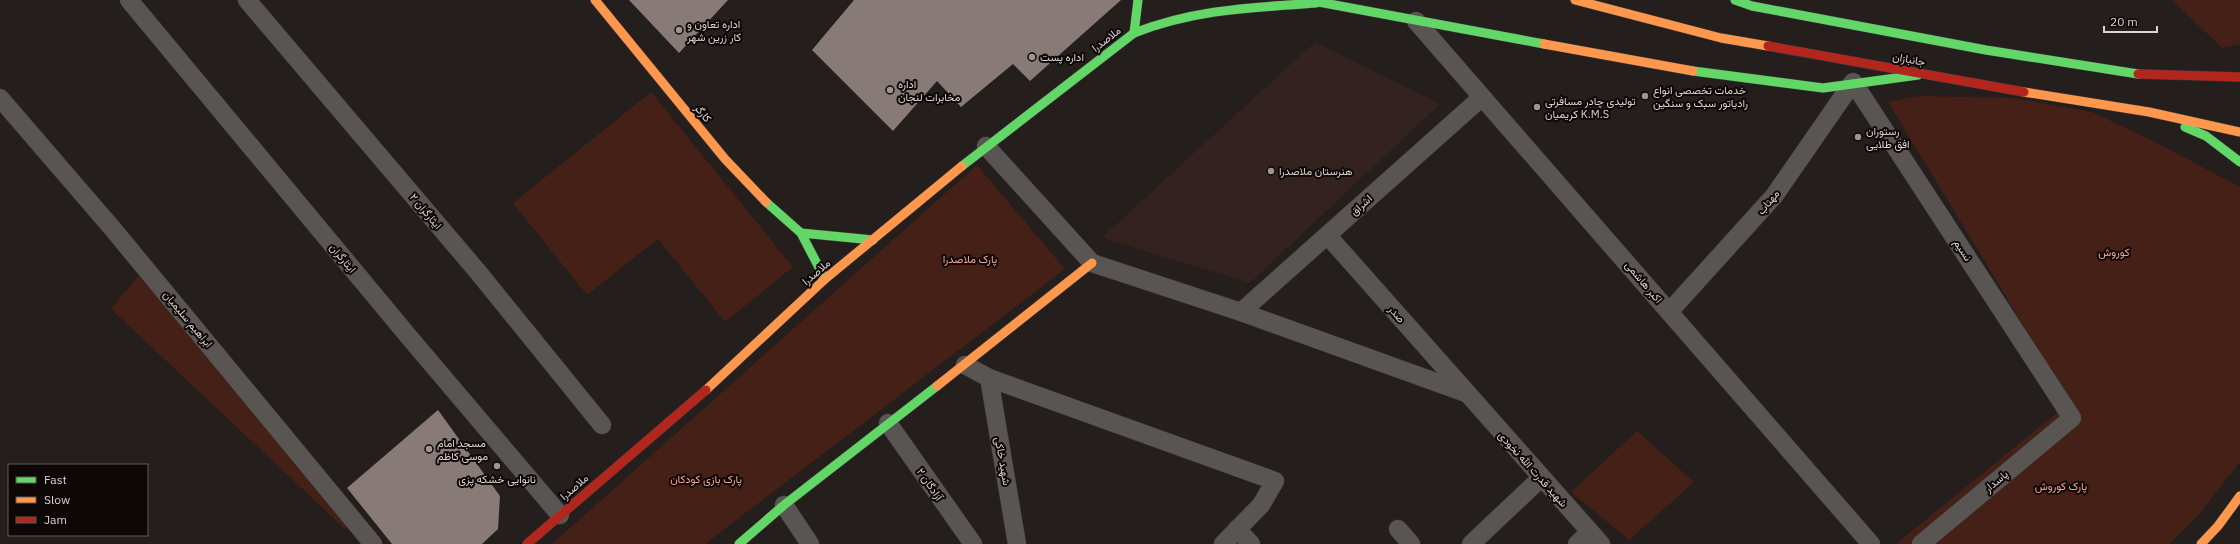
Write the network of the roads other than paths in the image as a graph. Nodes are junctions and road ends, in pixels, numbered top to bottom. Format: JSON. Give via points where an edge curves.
{"nodes":[{"id":1,"x":129,"y":0,"type":"edge"},
{"id":2,"x":247,"y":0,"type":"edge"},
{"id":3,"x":595,"y":0,"type":"edge"},
{"id":4,"x":1138,"y":0,"type":"edge"},
{"id":5,"x":1575,"y":0,"type":"edge"},
{"id":6,"x":1735,"y":0,"type":"edge"},
{"id":7,"x":1312,"y":1,"type":"edge"},
{"id":8,"x":1416,"y":21,"type":"junction"},
{"id":9,"x":1134,"y":33,"type":"junction"},
{"id":10,"x":1926,"y":74,"type":"junction"},
{"id":11,"x":2240,"y":77,"type":"edge"},
{"id":12,"x":1853,"y":82,"type":"junction"},
{"id":13,"x":0,"y":98,"type":"edge"},
{"id":14,"x":1481,"y":98,"type":"junction"},
{"id":15,"x":2149,"y":112,"type":"junction"},
{"id":16,"x":2240,"y":132,"type":"edge"},
{"id":17,"x":986,"y":146,"type":"junction"},
{"id":18,"x":2240,"y":162,"type":"edge"},
{"id":19,"x":801,"y":233,"type":"junction"},
{"id":20,"x":1328,"y":236,"type":"junction"},
{"id":21,"x":873,"y":240,"type":"junction"},
{"id":22,"x":1092,"y":263,"type":"junction"},
{"id":23,"x":825,"y":279,"type":"junction"},
{"id":24,"x":1241,"y":312,"type":"junction"},
{"id":25,"x":1669,"y":312,"type":"junction"},
{"id":26,"x":965,"y":365,"type":"junction"},
{"id":27,"x":990,"y":378,"type":"junction"},
{"id":28,"x":1466,"y":393,"type":"junction"},
{"id":29,"x":2072,"y":418,"type":"joint"},
{"id":30,"x":888,"y":423,"type":"junction"},
{"id":31,"x":602,"y":425,"type":"dead end"},
{"id":32,"x":1541,"y":478,"type":"junction"},
{"id":33,"x":2240,"y":496,"type":"edge"},
{"id":34,"x":784,"y":505,"type":"junction"},
{"id":35,"x":2240,"y":510,"type":"edge"},
{"id":36,"x":560,"y":515,"type":"junction"},
{"id":37,"x":2218,"y":526,"type":"junction"},
{"id":38,"x":1237,"y":529,"type":"junction"},
{"id":39,"x":1398,"y":529,"type":"dead end"},
{"id":40,"x":1589,"y":540,"type":"edge"},
{"id":41,"x":373,"y":544,"type":"edge"},
{"id":42,"x":526,"y":544,"type":"edge"},
{"id":43,"x":739,"y":544,"type":"edge"},
{"id":44,"x":810,"y":544,"type":"edge"},
{"id":45,"x":973,"y":544,"type":"edge"},
{"id":46,"x":1017,"y":544,"type":"edge"},
{"id":47,"x":1223,"y":544,"type":"edge"},
{"id":48,"x":1251,"y":544,"type":"edge"},
{"id":49,"x":1411,"y":544,"type":"edge"},
{"id":50,"x":1471,"y":544,"type":"edge"},
{"id":51,"x":1871,"y":544,"type":"edge"},
{"id":52,"x":1921,"y":544,"type":"edge"},
{"id":53,"x":2202,"y":544,"type":"edge"}],
"edges":[{"from":1,"to":36,"type":"street","name":"ایثارگران","via":[[408,337]]},
{"from":2,"to":31,"type":"street","name":"ایثارگران ۲","via":[[478,272]]},
{"from":3,"to":19,"type":"main road","name":"کارگر","via":[[724,159],[761,198]]},
{"from":4,"to":9,"type":"main road"},
{"from":5,"to":10,"type":"main road","name":"جانبازان","via":[[1721,38]]},
{"from":6,"to":11,"type":"main road","name":"جانبازان","via":[[1752,6],[1986,50],[2132,74]]},
{"from":7,"to":8,"type":"main road","name":"ملاصدرا"},
{"from":7,"to":9,"type":"main road","name":"ملاصدرا","via":[[1190,14]]},
{"from":8,"to":12,"type":"main road","name":"ملاصدرا","via":[[1660,66],[1823,88]]},
{"from":8,"to":14,"type":"street","name":"اکبر هاشمی"},
{"from":9,"to":17,"type":"main road","name":"ملاصدرا"},
{"from":10,"to":12,"type":"main road","name":"ملاصدرا"},
{"from":10,"to":15,"type":"main road","name":"جانبازان","via":[[1970,84]]},
{"from":12,"to":25,"type":"street","name":"مهتاب","via":[[1774,196]]},
{"from":12,"to":29,"type":"street","name":"نسیم"},
{"from":13,"to":41,"type":"street","name":"ابراهیم سلیمیان","via":[[133,252]]},
{"from":14,"to":20,"type":"street","name":"اشراق"},
{"from":14,"to":25,"type":"street","name":"اکبر هاشمی"},
{"from":15,"to":16,"type":"main road","name":"جانبازان"},
{"from":15,"to":18,"type":"main road","via":[[2206,136]]},
{"from":17,"to":21,"type":"main road","name":"ملاصدرا"},
{"from":17,"to":22,"type":"street"},
{"from":19,"to":21,"type":"main road"},
{"from":19,"to":23,"type":"main road","name":"کارگر"},
{"from":20,"to":24,"type":"street","name":"اشراق"},
{"from":20,"to":28,"type":"street","name":"صدر"},
{"from":21,"to":23,"type":"main road","name":"ملاصدرا"},
{"from":22,"to":24,"type":"street"},
{"from":22,"to":26,"type":"main road"},
{"from":23,"to":36,"type":"main road","name":"ملاصدرا","via":[[715,382]]},
{"from":24,"to":28,"type":"street"},
{"from":25,"to":51,"type":"street","name":"اکبر هاشمی"},
{"from":26,"to":27,"type":"street"},
{"from":26,"to":30,"type":"main road"},
{"from":27,"to":38,"type":"street","via":[[1275,481],[1261,505]]},
{"from":27,"to":46,"type":"street","name":"شهید خاکی"},
{"from":28,"to":32,"type":"street","name":"شهید قدرت الله نخودی"},
{"from":29,"to":52,"type":"street","name":"پاسدار"},
{"from":30,"to":34,"type":"main road"},
{"from":30,"to":45,"type":"street","name":"آزادگان ۲"},
{"from":32,"to":40,"type":"street","name":"شهید قدرت الله نخودی"},
{"from":32,"to":50,"type":"street"},
{"from":33,"to":37,"type":"main road"},
{"from":34,"to":43,"type":"main road"},
{"from":34,"to":44,"type":"street"},
{"from":35,"to":37,"type":"main road"},
{"from":36,"to":42,"type":"main road","name":"ملاصدرا"},
{"from":37,"to":53,"type":"main road"},
{"from":38,"to":47,"type":"street"},
{"from":38,"to":48,"type":"street"},
{"from":39,"to":49,"type":"street"}]}
